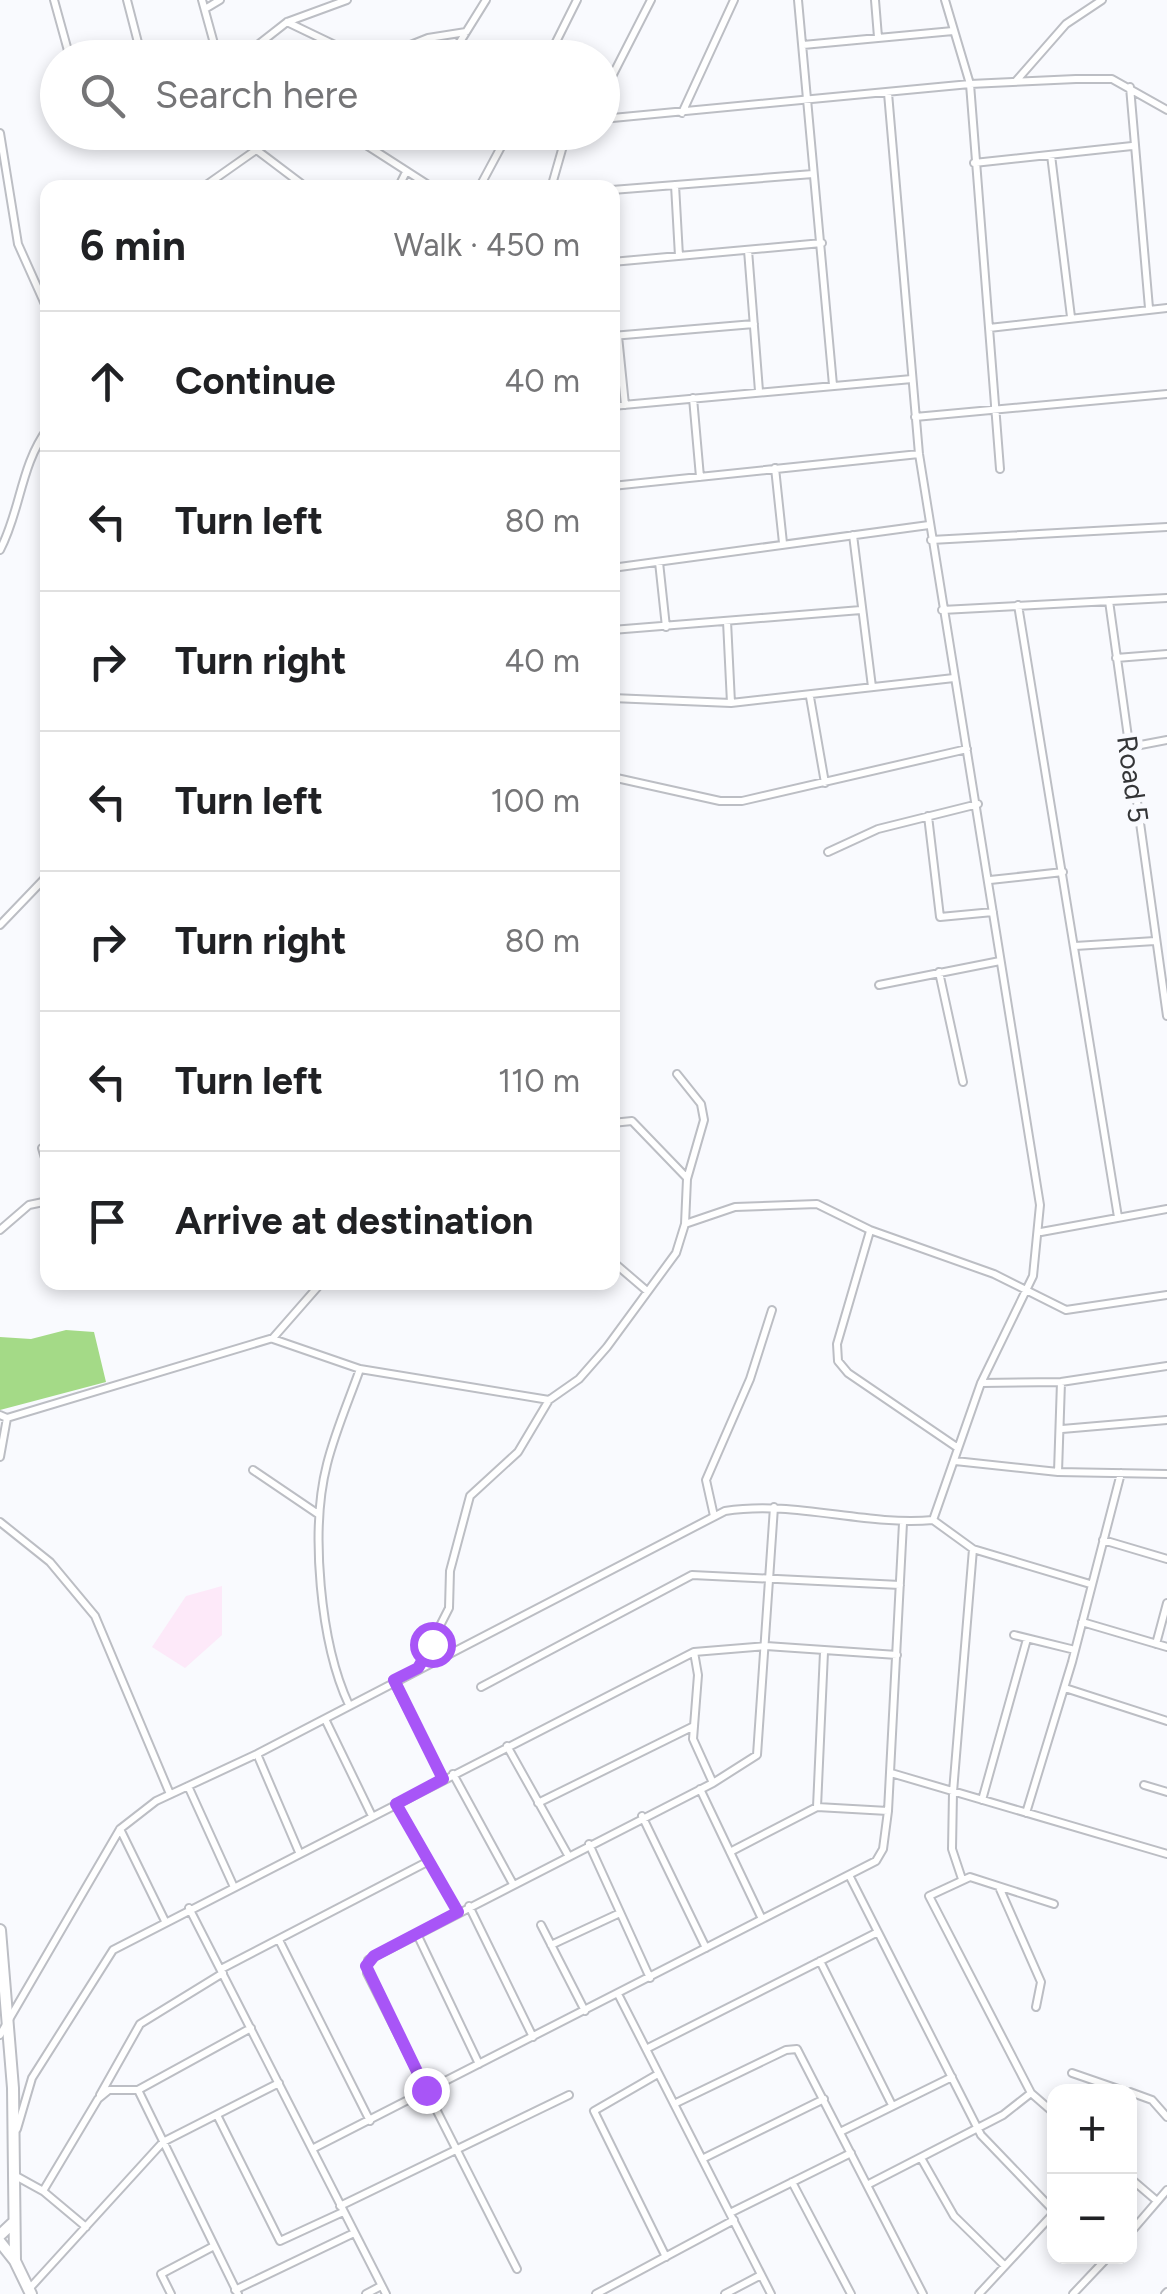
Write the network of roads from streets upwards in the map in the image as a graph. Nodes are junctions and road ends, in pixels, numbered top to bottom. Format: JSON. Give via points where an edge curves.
{"nodes":[{"id":1,"x":54,"y":0,"type":"edge"},
{"id":2,"x":127,"y":0,"type":"edge"},
{"id":3,"x":220,"y":0,"type":"edge"},
{"id":4,"x":347,"y":0,"type":"edge"},
{"id":5,"x":486,"y":0,"type":"edge"},
{"id":6,"x":576,"y":0,"type":"edge"},
{"id":7,"x":651,"y":0,"type":"edge"},
{"id":8,"x":734,"y":0,"type":"edge"},
{"id":9,"x":798,"y":0,"type":"edge"},
{"id":10,"x":875,"y":0,"type":"edge"},
{"id":11,"x":944,"y":0,"type":"edge"},
{"id":12,"x":1102,"y":0,"type":"edge"},
{"id":13,"x":204,"y":4,"type":"edge"},
{"id":14,"x":286,"y":22,"type":"junction"},
{"id":15,"x":953,"y":31,"type":"junction"},
{"id":16,"x":466,"y":32,"type":"junction"},
{"id":17,"x":878,"y":37,"type":"junction"},
{"id":18,"x":65,"y":40,"type":"edge"},
{"id":19,"x":137,"y":40,"type":"edge"},
{"id":20,"x":213,"y":40,"type":"edge"},
{"id":21,"x":264,"y":40,"type":"edge"},
{"id":22,"x":324,"y":40,"type":"edge"},
{"id":23,"x":423,"y":40,"type":"edge"},
{"id":24,"x":461,"y":40,"type":"edge"},
{"id":25,"x":557,"y":40,"type":"edge"},
{"id":26,"x":803,"y":45,"type":"junction"},
{"id":27,"x":620,"y":61,"type":"edge"},
{"id":28,"x":1015,"y":82,"type":"junction"},
{"id":29,"x":970,"y":84,"type":"junction"},
{"id":30,"x":1130,"y":87,"type":"junction"},
{"id":31,"x":888,"y":93,"type":"junction"},
{"id":32,"x":810,"y":103,"type":"junction"},
{"id":33,"x":1167,"y":110,"type":"edge"},
{"id":34,"x":682,"y":114,"type":"junction"},
{"id":35,"x":620,"y":118,"type":"edge"},
{"id":36,"x":0,"y":133,"type":"edge"},
{"id":37,"x":1132,"y":146,"type":"junction"},
{"id":38,"x":256,"y":150,"type":"joint"},
{"id":39,"x":373,"y":150,"type":"edge"},
{"id":40,"x":499,"y":150,"type":"edge"},
{"id":41,"x":563,"y":150,"type":"edge"},
{"id":42,"x":1051,"y":155,"type":"junction"},
{"id":43,"x":974,"y":163,"type":"junction"},
{"id":44,"x":406,"y":172,"type":"junction"},
{"id":45,"x":813,"y":174,"type":"junction"},
{"id":46,"x":213,"y":180,"type":"edge"},
{"id":47,"x":296,"y":180,"type":"edge"},
{"id":48,"x":402,"y":180,"type":"edge"},
{"id":49,"x":419,"y":180,"type":"edge"},
{"id":50,"x":483,"y":180,"type":"edge"},
{"id":51,"x":553,"y":180,"type":"edge"},
{"id":52,"x":675,"y":185,"type":"junction"},
{"id":53,"x":620,"y":189,"type":"edge"},
{"id":54,"x":822,"y":243,"type":"junction"},
{"id":55,"x":748,"y":250,"type":"junction"},
{"id":56,"x":679,"y":256,"type":"junction"},
{"id":57,"x":620,"y":261,"type":"edge"},
{"id":58,"x":40,"y":293,"type":"edge"},
{"id":59,"x":1148,"y":308,"type":"junction"},
{"id":60,"x":1167,"y":308,"type":"edge"},
{"id":61,"x":1072,"y":318,"type":"junction"},
{"id":62,"x":754,"y":324,"type":"junction"},
{"id":63,"x":989,"y":328,"type":"junction"},
{"id":64,"x":620,"y":336,"type":"edge"},
{"id":65,"x":620,"y":370,"type":"edge"},
{"id":66,"x":912,"y":379,"type":"junction"},
{"id":67,"x":833,"y":385,"type":"junction"},
{"id":68,"x":760,"y":391,"type":"junction"},
{"id":69,"x":1167,"y":394,"type":"edge"},
{"id":70,"x":693,"y":398,"type":"junction"},
{"id":71,"x":620,"y":405,"type":"edge"},
{"id":72,"x":625,"y":405,"type":"junction"},
{"id":73,"x":996,"y":409,"type":"junction"},
{"id":74,"x":915,"y":417,"type":"junction"},
{"id":75,"x":40,"y":439,"type":"edge"},
{"id":76,"x":919,"y":454,"type":"junction"},
{"id":77,"x":775,"y":468,"type":"junction"},
{"id":78,"x":1000,"y":469,"type":"dead end"},
{"id":79,"x":700,"y":477,"type":"junction"},
{"id":80,"x":620,"y":485,"type":"edge"},
{"id":81,"x":929,"y":524,"type":"junction"},
{"id":82,"x":1167,"y":527,"type":"edge"},
{"id":83,"x":853,"y":535,"type":"junction"},
{"id":84,"x":931,"y":540,"type":"junction"},
{"id":85,"x":783,"y":543,"type":"junction"},
{"id":86,"x":0,"y":550,"type":"edge"},
{"id":87,"x":658,"y":562,"type":"junction"},
{"id":88,"x":620,"y":567,"type":"edge"},
{"id":89,"x":1167,"y":598,"type":"edge"},
{"id":90,"x":1109,"y":601,"type":"junction"},
{"id":91,"x":1018,"y":605,"type":"junction"},
{"id":92,"x":861,"y":610,"type":"junction"},
{"id":93,"x":942,"y":610,"type":"junction"},
{"id":94,"x":728,"y":621,"type":"junction"},
{"id":95,"x":666,"y":627,"type":"junction"},
{"id":96,"x":620,"y":630,"type":"edge"},
{"id":97,"x":1167,"y":654,"type":"edge"},
{"id":98,"x":1116,"y":658,"type":"junction"},
{"id":99,"x":954,"y":678,"type":"junction"},
{"id":100,"x":872,"y":687,"type":"junction"},
{"id":101,"x":810,"y":696,"type":"junction"},
{"id":102,"x":620,"y":698,"type":"edge"},
{"id":103,"x":731,"y":703,"type":"junction"},
{"id":104,"x":1167,"y":740,"type":"edge"},
{"id":105,"x":1130,"y":748,"type":"junction"},
{"id":106,"x":967,"y":749,"type":"junction"},
{"id":107,"x":620,"y":779,"type":"edge"},
{"id":108,"x":826,"y":783,"type":"junction"},
{"id":109,"x":978,"y":804,"type":"junction"},
{"id":110,"x":928,"y":816,"type":"junction"},
{"id":111,"x":828,"y":852,"type":"dead end"},
{"id":112,"x":1063,"y":872,"type":"junction"},
{"id":113,"x":990,"y":880,"type":"junction"},
{"id":114,"x":40,"y":884,"type":"edge"},
{"id":115,"x":993,"y":912,"type":"junction"},
{"id":116,"x":0,"y":925,"type":"edge"},
{"id":117,"x":1155,"y":941,"type":"junction"},
{"id":118,"x":1076,"y":946,"type":"junction"},
{"id":119,"x":1000,"y":961,"type":"junction"},
{"id":120,"x":939,"y":972,"type":"junction"},
{"id":121,"x":878,"y":985,"type":"dead end"},
{"id":122,"x":1167,"y":1016,"type":"edge"},
{"id":123,"x":678,"y":1074,"type":"dead end"},
{"id":124,"x":963,"y":1082,"type":"dead end"},
{"id":125,"x":620,"y":1121,"type":"edge"},
{"id":126,"x":688,"y":1178,"type":"junction"},
{"id":127,"x":40,"y":1203,"type":"edge"},
{"id":128,"x":1167,"y":1208,"type":"edge"},
{"id":129,"x":1118,"y":1217,"type":"junction"},
{"id":130,"x":685,"y":1224,"type":"junction"},
{"id":131,"x":0,"y":1230,"type":"edge"},
{"id":132,"x":870,"y":1230,"type":"junction"},
{"id":133,"x":1041,"y":1232,"type":"junction"},
{"id":134,"x":620,"y":1268,"type":"edge"},
{"id":135,"x":315,"y":1290,"type":"edge"},
{"id":136,"x":646,"y":1291,"type":"junction"},
{"id":137,"x":1025,"y":1291,"type":"junction"},
{"id":138,"x":1167,"y":1295,"type":"edge"},
{"id":139,"x":772,"y":1310,"type":"dead end"},
{"id":140,"x":273,"y":1338,"type":"junction"},
{"id":141,"x":1167,"y":1366,"type":"edge"},
{"id":142,"x":360,"y":1369,"type":"junction"},
{"id":143,"x":1061,"y":1382,"type":"junction"},
{"id":144,"x":981,"y":1383,"type":"junction"},
{"id":145,"x":549,"y":1400,"type":"junction"},
{"id":146,"x":3,"y":1416,"type":"edge"},
{"id":147,"x":1167,"y":1420,"type":"edge"},
{"id":148,"x":1062,"y":1429,"type":"junction"},
{"id":149,"x":958,"y":1448,"type":"junction"},
{"id":150,"x":0,"y":1457,"type":"edge"},
{"id":151,"x":954,"y":1461,"type":"junction"},
{"id":152,"x":254,"y":1470,"type":"dead end"},
{"id":153,"x":1058,"y":1472,"type":"junction"},
{"id":154,"x":1121,"y":1472,"type":"junction"},
{"id":155,"x":1167,"y":1474,"type":"edge"},
{"id":156,"x":774,"y":1507,"type":"junction"},
{"id":157,"x":318,"y":1514,"type":"junction"},
{"id":158,"x":714,"y":1516,"type":"junction"},
{"id":159,"x":933,"y":1520,"type":"junction"},
{"id":160,"x":0,"y":1522,"type":"edge"},
{"id":161,"x":902,"y":1522,"type":"junction"},
{"id":162,"x":1102,"y":1540,"type":"junction"},
{"id":163,"x":973,"y":1549,"type":"junction"},
{"id":164,"x":1167,"y":1559,"type":"edge"},
{"id":165,"x":770,"y":1576,"type":"junction"},
{"id":166,"x":1090,"y":1584,"type":"junction"},
{"id":167,"x":900,"y":1585,"type":"junction"},
{"id":168,"x":1167,"y":1603,"type":"edge"},
{"id":169,"x":1082,"y":1622,"type":"junction"},
{"id":170,"x":1014,"y":1635,"type":"dead end"},
{"id":171,"x":1028,"y":1639,"type":"junction"},
{"id":172,"x":1156,"y":1644,"type":"junction"},
{"id":173,"x":766,"y":1646,"type":"junction"},
{"id":174,"x":1167,"y":1647,"type":"edge"},
{"id":175,"x":1075,"y":1650,"type":"junction"},
{"id":176,"x":694,"y":1652,"type":"junction"},
{"id":177,"x":824,"y":1652,"type":"junction"},
{"id":178,"x":896,"y":1655,"type":"junction"},
{"id":179,"x":418,"y":1668,"type":"junction"},
{"id":180,"x":394,"y":1680,"type":"junction"},
{"id":181,"x":480,"y":1687,"type":"dead end"},
{"id":182,"x":1065,"y":1688,"type":"junction"},
{"id":183,"x":349,"y":1705,"type":"junction"},
{"id":184,"x":324,"y":1719,"type":"junction"},
{"id":185,"x":1167,"y":1721,"type":"edge"},
{"id":186,"x":694,"y":1726,"type":"junction"},
{"id":187,"x":507,"y":1746,"type":"junction"},
{"id":188,"x":257,"y":1754,"type":"junction"},
{"id":189,"x":452,"y":1774,"type":"junction"},
{"id":190,"x":890,"y":1774,"type":"junction"},
{"id":191,"x":443,"y":1779,"type":"junction"},
{"id":192,"x":713,"y":1783,"type":"junction"},
{"id":193,"x":1144,"y":1785,"type":"dead end"},
{"id":194,"x":188,"y":1786,"type":"junction"},
{"id":195,"x":700,"y":1789,"type":"junction"},
{"id":196,"x":953,"y":1792,"type":"junction"},
{"id":197,"x":1167,"y":1792,"type":"edge"},
{"id":198,"x":170,"y":1794,"type":"junction"},
{"id":199,"x":982,"y":1800,"type":"junction"},
{"id":200,"x":538,"y":1803,"type":"junction"},
{"id":201,"x":396,"y":1804,"type":"junction"},
{"id":202,"x":817,"y":1807,"type":"junction"},
{"id":203,"x":888,"y":1812,"type":"junction"},
{"id":204,"x":1026,"y":1813,"type":"junction"},
{"id":205,"x":372,"y":1816,"type":"junction"},
{"id":206,"x":642,"y":1816,"type":"junction"},
{"id":207,"x":120,"y":1829,"type":"junction"},
{"id":208,"x":589,"y":1844,"type":"junction"},
{"id":209,"x":299,"y":1852,"type":"junction"},
{"id":210,"x":730,"y":1852,"type":"junction"},
{"id":211,"x":1167,"y":1854,"type":"edge"},
{"id":212,"x":568,"y":1855,"type":"junction"},
{"id":213,"x":427,"y":1862,"type":"junction"},
{"id":214,"x":850,"y":1877,"type":"junction"},
{"id":215,"x":962,"y":1879,"type":"junction"},
{"id":216,"x":514,"y":1884,"type":"junction"},
{"id":217,"x":233,"y":1885,"type":"junction"},
{"id":218,"x":999,"y":1886,"type":"junction"},
{"id":219,"x":1054,"y":1904,"type":"dead end"},
{"id":220,"x":470,"y":1906,"type":"junction"},
{"id":221,"x":189,"y":1908,"type":"junction"},
{"id":222,"x":458,"y":1912,"type":"junction"},
{"id":223,"x":620,"y":1914,"type":"junction"},
{"id":224,"x":762,"y":1919,"type":"junction"},
{"id":225,"x":165,"y":1921,"type":"junction"},
{"id":226,"x":541,"y":1925,"type":"dead end"},
{"id":227,"x":0,"y":1930,"type":"edge"},
{"id":228,"x":876,"y":1932,"type":"junction"},
{"id":229,"x":417,"y":1934,"type":"junction"},
{"id":230,"x":279,"y":1940,"type":"junction"},
{"id":231,"x":551,"y":1945,"type":"junction"},
{"id":232,"x":706,"y":1948,"type":"junction"},
{"id":233,"x":820,"y":1961,"type":"junction"},
{"id":234,"x":222,"y":1971,"type":"junction"},
{"id":235,"x":650,"y":1978,"type":"junction"},
{"id":236,"x":618,"y":1996,"type":"junction"},
{"id":237,"x":1036,"y":2008,"type":"dead end"},
{"id":238,"x":585,"y":2011,"type":"junction"},
{"id":239,"x":10,"y":2024,"type":"junction"},
{"id":240,"x":250,"y":2028,"type":"junction"},
{"id":241,"x":0,"y":2035,"type":"edge"},
{"id":242,"x":533,"y":2037,"type":"junction"},
{"id":243,"x":646,"y":2049,"type":"junction"},
{"id":244,"x":479,"y":2064,"type":"junction"},
{"id":245,"x":1072,"y":2073,"type":"dead end"},
{"id":246,"x":658,"y":2074,"type":"junction"},
{"id":247,"x":952,"y":2077,"type":"junction"},
{"id":248,"x":279,"y":2083,"type":"junction"},
{"id":249,"x":1104,"y":2084,"type":"edge"},
{"id":250,"x":138,"y":2090,"type":"junction"},
{"id":251,"x":426,"y":2090,"type":"junction"},
{"id":252,"x":1031,"y":2094,"type":"junction"},
{"id":253,"x":1137,"y":2095,"type":"edge"},
{"id":254,"x":569,"y":2096,"type":"dead end"},
{"id":255,"x":98,"y":2099,"type":"junction"},
{"id":256,"x":824,"y":2099,"type":"junction"},
{"id":257,"x":1152,"y":2100,"type":"junction"},
{"id":258,"x":1167,"y":2100,"type":"edge"},
{"id":259,"x":674,"y":2104,"type":"junction"},
{"id":260,"x":892,"y":2105,"type":"junction"},
{"id":261,"x":1047,"y":2107,"type":"edge"},
{"id":262,"x":217,"y":2115,"type":"junction"},
{"id":263,"x":1167,"y":2116,"type":"edge"},
{"id":264,"x":370,"y":2121,"type":"junction"},
{"id":265,"x":978,"y":2129,"type":"junction"},
{"id":266,"x":840,"y":2132,"type":"junction"},
{"id":267,"x":14,"y":2138,"type":"junction"},
{"id":268,"x":163,"y":2142,"type":"junction"},
{"id":269,"x":454,"y":2148,"type":"junction"},
{"id":270,"x":312,"y":2149,"type":"junction"},
{"id":271,"x":851,"y":2152,"type":"junction"},
{"id":272,"x":921,"y":2158,"type":"junction"},
{"id":273,"x":702,"y":2159,"type":"junction"},
{"id":274,"x":11,"y":2173,"type":"junction"},
{"id":275,"x":792,"y":2182,"type":"junction"},
{"id":276,"x":867,"y":2184,"type":"junction"},
{"id":277,"x":1137,"y":2184,"type":"edge"},
{"id":278,"x":1167,"y":2190,"type":"edge"},
{"id":279,"x":43,"y":2191,"type":"junction"},
{"id":280,"x":1157,"y":2202,"type":"junction"},
{"id":281,"x":1047,"y":2205,"type":"edge"},
{"id":282,"x":342,"y":2209,"type":"junction"},
{"id":283,"x":732,"y":2217,"type":"junction"},
{"id":284,"x":1047,"y":2220,"type":"edge"},
{"id":285,"x":14,"y":2222,"type":"junction"},
{"id":286,"x":1137,"y":2225,"type":"edge"},
{"id":287,"x":86,"y":2226,"type":"junction"},
{"id":288,"x":354,"y":2233,"type":"junction"},
{"id":289,"x":0,"y":2238,"type":"edge"},
{"id":290,"x":214,"y":2246,"type":"junction"},
{"id":291,"x":666,"y":2257,"type":"junction"},
{"id":292,"x":15,"y":2261,"type":"junction"},
{"id":293,"x":1101,"y":2264,"type":"edge"},
{"id":294,"x":1005,"y":2266,"type":"junction"},
{"id":295,"x":517,"y":2270,"type":"dead end"},
{"id":296,"x":761,"y":2275,"type":"junction"},
{"id":297,"x":383,"y":2290,"type":"edge"},
{"id":298,"x":30,"y":2291,"type":"edge"},
{"id":299,"x":237,"y":2292,"type":"edge"},
{"id":300,"x":172,"y":2294,"type":"edge"},
{"id":301,"x":366,"y":2294,"type":"edge"},
{"id":302,"x":596,"y":2294,"type":"edge"},
{"id":303,"x":724,"y":2294,"type":"edge"},
{"id":304,"x":771,"y":2294,"type":"edge"},
{"id":305,"x":851,"y":2294,"type":"edge"},
{"id":306,"x":923,"y":2294,"type":"edge"},
{"id":307,"x":979,"y":2294,"type":"edge"},
{"id":308,"x":1073,"y":2294,"type":"edge"}],
"edges":[{"from":1,"to":18,"type":"street"},
{"from":2,"to":19,"type":"street"},
{"from":3,"to":13,"type":"street"},
{"from":4,"to":14,"type":"street"},
{"from":5,"to":16,"type":"street"},
{"from":6,"to":25,"type":"street"},
{"from":7,"to":27,"type":"street"},
{"from":8,"to":34,"type":"street"},
{"from":9,"to":26,"type":"street"},
{"from":10,"to":17,"type":"street"},
{"from":11,"to":15,"type":"street"},
{"from":12,"to":28,"type":"street","via":[[1066,24]]},
{"from":13,"to":20,"type":"street"},
{"from":14,"to":21,"type":"street"},
{"from":14,"to":22,"type":"street"},
{"from":15,"to":17,"type":"street"},
{"from":15,"to":29,"type":"street"},
{"from":16,"to":23,"type":"street"},
{"from":16,"to":24,"type":"street"},
{"from":17,"to":26,"type":"street"},
{"from":26,"to":32,"type":"street"},
{"from":28,"to":29,"type":"street"},
{"from":28,"to":30,"type":"street","via":[[1112,79]]},
{"from":29,"to":31,"type":"street"},
{"from":29,"to":43,"type":"street"},
{"from":30,"to":33,"type":"street"},
{"from":30,"to":37,"type":"street"},
{"from":31,"to":32,"type":"street"},
{"from":31,"to":66,"type":"street"},
{"from":32,"to":34,"type":"street"},
{"from":32,"to":45,"type":"street"},
{"from":34,"to":35,"type":"street"},
{"from":36,"to":58,"type":"street","via":[[18,244]]},
{"from":37,"to":42,"type":"street"},
{"from":37,"to":59,"type":"street"},
{"from":38,"to":46,"type":"street"},
{"from":38,"to":47,"type":"street"},
{"from":39,"to":44,"type":"street"},
{"from":40,"to":50,"type":"street"},
{"from":41,"to":51,"type":"street"},
{"from":42,"to":43,"type":"street"},
{"from":42,"to":61,"type":"street"},
{"from":43,"to":63,"type":"street"},
{"from":44,"to":48,"type":"street"},
{"from":44,"to":49,"type":"street"},
{"from":45,"to":52,"type":"street"},
{"from":45,"to":54,"type":"street"},
{"from":52,"to":53,"type":"street"},
{"from":52,"to":56,"type":"street"},
{"from":54,"to":55,"type":"street"},
{"from":54,"to":67,"type":"street"},
{"from":55,"to":56,"type":"street"},
{"from":55,"to":62,"type":"street"},
{"from":56,"to":57,"type":"street"},
{"from":59,"to":60,"type":"street"},
{"from":59,"to":61,"type":"street"},
{"from":61,"to":63,"type":"street"},
{"from":62,"to":64,"type":"street"},
{"from":62,"to":68,"type":"street"},
{"from":63,"to":73,"type":"street"},
{"from":65,"to":72,"type":"street"},
{"from":66,"to":67,"type":"street"},
{"from":66,"to":74,"type":"street"},
{"from":67,"to":68,"type":"street"},
{"from":68,"to":70,"type":"street"},
{"from":69,"to":73,"type":"street"},
{"from":70,"to":72,"type":"street"},
{"from":70,"to":79,"type":"street"},
{"from":71,"to":72,"type":"street"},
{"from":73,"to":74,"type":"street"},
{"from":73,"to":78,"type":"street"},
{"from":74,"to":76,"type":"street"},
{"from":75,"to":86,"type":"street"},
{"from":76,"to":77,"type":"street"},
{"from":76,"to":81,"type":"street"},
{"from":77,"to":79,"type":"street"},
{"from":77,"to":85,"type":"street"},
{"from":79,"to":80,"type":"street"},
{"from":81,"to":83,"type":"street"},
{"from":81,"to":84,"type":"street"},
{"from":82,"to":84,"type":"street"},
{"from":83,"to":85,"type":"street"},
{"from":83,"to":92,"type":"street"},
{"from":84,"to":93,"type":"street"},
{"from":85,"to":87,"type":"street"},
{"from":87,"to":88,"type":"street"},
{"from":87,"to":95,"type":"street"},
{"from":89,"to":90,"type":"street"},
{"from":90,"to":91,"type":"street"},
{"from":90,"to":98,"type":"street","name":"Road 5"},
{"from":91,"to":93,"type":"street"},
{"from":91,"to":112,"type":"street"},
{"from":92,"to":94,"type":"street"},
{"from":92,"to":100,"type":"street"},
{"from":93,"to":99,"type":"street"},
{"from":94,"to":95,"type":"street"},
{"from":94,"to":103,"type":"street"},
{"from":95,"to":96,"type":"street"},
{"from":97,"to":98,"type":"street"},
{"from":98,"to":105,"type":"street","name":"Road 5"},
{"from":99,"to":100,"type":"street"},
{"from":99,"to":106,"type":"street"},
{"from":100,"to":101,"type":"street"},
{"from":101,"to":103,"type":"street"},
{"from":101,"to":108,"type":"street"},
{"from":102,"to":103,"type":"street"},
{"from":104,"to":105,"type":"street"},
{"from":105,"to":117,"type":"street","name":"Road 5"},
{"from":106,"to":108,"type":"street"},
{"from":106,"to":109,"type":"street"},
{"from":107,"to":108,"type":"street","via":[[720,802]]},
{"from":109,"to":110,"type":"street"},
{"from":109,"to":113,"type":"street"},
{"from":110,"to":111,"type":"street"},
{"from":110,"to":115,"type":"street","via":[[940,918]]},
{"from":112,"to":113,"type":"street"},
{"from":112,"to":118,"type":"street"},
{"from":113,"to":115,"type":"street"},
{"from":114,"to":116,"type":"street"},
{"from":115,"to":119,"type":"street"},
{"from":117,"to":118,"type":"street"},
{"from":117,"to":122,"type":"street","name":"Road 5"},
{"from":118,"to":129,"type":"street"},
{"from":119,"to":120,"type":"street"},
{"from":119,"to":133,"type":"street"},
{"from":120,"to":121,"type":"street"},
{"from":120,"to":124,"type":"street"},
{"from":123,"to":126,"type":"street","via":[[704,1112]]},
{"from":125,"to":126,"type":"street","via":[[632,1120]]},
{"from":126,"to":130,"type":"street"},
{"from":127,"to":131,"type":"street"},
{"from":128,"to":129,"type":"street"},
{"from":129,"to":133,"type":"street"},
{"from":130,"to":132,"type":"street","via":[[736,1206],[817,1204]]},
{"from":130,"to":136,"type":"street","via":[[676,1252]]},
{"from":132,"to":137,"type":"street"},
{"from":132,"to":149,"type":"street","via":[[837,1344],[838,1361]]},
{"from":133,"to":137,"type":"street"},
{"from":134,"to":136,"type":"street"},
{"from":135,"to":140,"type":"street"},
{"from":136,"to":145,"type":"street","via":[[579,1379]]},
{"from":137,"to":138,"type":"street","via":[[1066,1310]]},
{"from":137,"to":144,"type":"street"},
{"from":139,"to":158,"type":"street","via":[[706,1480]]},
{"from":140,"to":142,"type":"street"},
{"from":140,"to":146,"type":"street"},
{"from":141,"to":143,"type":"street"},
{"from":142,"to":145,"type":"street"},
{"from":142,"to":157,"type":"street","via":[[327,1463]]},
{"from":143,"to":144,"type":"street"},
{"from":143,"to":148,"type":"street"},
{"from":144,"to":149,"type":"street"},
{"from":145,"to":179,"type":"street","via":[[518,1452],[470,1496],[450,1571],[449,1608]]},
{"from":146,"to":150,"type":"street"},
{"from":147,"to":148,"type":"street"},
{"from":148,"to":153,"type":"street"},
{"from":149,"to":151,"type":"street"},
{"from":151,"to":153,"type":"street"},
{"from":151,"to":159,"type":"street"},
{"from":152,"to":157,"type":"street"},
{"from":153,"to":154,"type":"street"},
{"from":154,"to":155,"type":"street"},
{"from":154,"to":162,"type":"street"},
{"from":156,"to":158,"type":"street"},
{"from":156,"to":161,"type":"street"},
{"from":156,"to":165,"type":"street"},
{"from":157,"to":183,"type":"street","via":[[337,1680]]},
{"from":158,"to":179,"type":"street"},
{"from":159,"to":161,"type":"street"},
{"from":159,"to":163,"type":"street"},
{"from":160,"to":198,"type":"street","via":[[50,1562],[95,1616]]},
{"from":161,"to":167,"type":"street"},
{"from":162,"to":164,"type":"street"},
{"from":162,"to":166,"type":"street"},
{"from":163,"to":166,"type":"street"},
{"from":163,"to":196,"type":"street"},
{"from":165,"to":167,"type":"street"},
{"from":165,"to":173,"type":"street"},
{"from":165,"to":181,"type":"street","via":[[692,1576]]},
{"from":166,"to":169,"type":"street"},
{"from":167,"to":178,"type":"street"},
{"from":168,"to":172,"type":"street"},
{"from":169,"to":172,"type":"street"},
{"from":169,"to":175,"type":"street"},
{"from":170,"to":171,"type":"street"},
{"from":171,"to":175,"type":"street"},
{"from":171,"to":199,"type":"street"},
{"from":172,"to":174,"type":"street"},
{"from":173,"to":176,"type":"street"},
{"from":173,"to":177,"type":"street"},
{"from":173,"to":192,"type":"street","via":[[758,1755]]},
{"from":175,"to":182,"type":"street"},
{"from":176,"to":186,"type":"street"},
{"from":176,"to":187,"type":"street"},
{"from":177,"to":178,"type":"street"},
{"from":177,"to":202,"type":"street"},
{"from":178,"to":190,"type":"street"},
{"from":179,"to":180,"type":"street"},
{"from":180,"to":183,"type":"street"},
{"from":180,"to":191,"type":"street"},
{"from":182,"to":185,"type":"street"},
{"from":182,"to":204,"type":"street"},
{"from":183,"to":184,"type":"street"},
{"from":184,"to":188,"type":"street"},
{"from":184,"to":205,"type":"street"},
{"from":186,"to":192,"type":"street","via":[[692,1739]]},
{"from":186,"to":200,"type":"street"},
{"from":187,"to":189,"type":"street"},
{"from":187,"to":200,"type":"street"},
{"from":188,"to":194,"type":"street"},
{"from":188,"to":209,"type":"street"},
{"from":189,"to":191,"type":"street"},
{"from":189,"to":216,"type":"street"},
{"from":190,"to":196,"type":"street"},
{"from":190,"to":203,"type":"street"},
{"from":191,"to":201,"type":"street"},
{"from":192,"to":195,"type":"street"},
{"from":193,"to":197,"type":"street"},
{"from":194,"to":198,"type":"street"},
{"from":194,"to":217,"type":"street"},
{"from":195,"to":206,"type":"street"},
{"from":195,"to":210,"type":"street"},
{"from":196,"to":199,"type":"street"},
{"from":196,"to":215,"type":"street","via":[[952,1849]]},
{"from":198,"to":207,"type":"street"},
{"from":199,"to":204,"type":"street"},
{"from":200,"to":212,"type":"street"},
{"from":201,"to":205,"type":"street"},
{"from":201,"to":213,"type":"street"},
{"from":202,"to":203,"type":"street"},
{"from":202,"to":210,"type":"street"},
{"from":203,"to":214,"type":"street","via":[[881,1855]]},
{"from":204,"to":211,"type":"street"},
{"from":205,"to":209,"type":"street"},
{"from":206,"to":208,"type":"street"},
{"from":206,"to":232,"type":"street"},
{"from":207,"to":225,"type":"street"},
{"from":207,"to":239,"type":"street"},
{"from":208,"to":212,"type":"street"},
{"from":208,"to":223,"type":"street"},
{"from":209,"to":217,"type":"street"},
{"from":210,"to":224,"type":"street"},
{"from":212,"to":216,"type":"street"},
{"from":213,"to":222,"type":"street"},
{"from":213,"to":230,"type":"street"},
{"from":214,"to":224,"type":"street"},
{"from":214,"to":228,"type":"street"},
{"from":215,"to":218,"type":"street"},
{"from":215,"to":252,"type":"street","via":[[929,1896]]},
{"from":216,"to":220,"type":"street"},
{"from":217,"to":221,"type":"street"},
{"from":218,"to":219,"type":"street"},
{"from":218,"to":237,"type":"street","via":[[1042,1982]]},
{"from":220,"to":222,"type":"street"},
{"from":220,"to":242,"type":"street"},
{"from":221,"to":225,"type":"street"},
{"from":221,"to":234,"type":"street"},
{"from":222,"to":229,"type":"street"},
{"from":223,"to":231,"type":"street"},
{"from":223,"to":235,"type":"street"},
{"from":224,"to":232,"type":"street"},
{"from":225,"to":267,"type":"street","via":[[105,1957],[32,2078]]},
{"from":226,"to":231,"type":"street"},
{"from":227,"to":239,"type":"street"},
{"from":228,"to":233,"type":"street"},
{"from":228,"to":247,"type":"street"},
{"from":229,"to":244,"type":"street"},
{"from":229,"to":251,"type":"street","via":[[366,1966]]},
{"from":230,"to":234,"type":"street"},
{"from":230,"to":264,"type":"street"},
{"from":231,"to":238,"type":"street"},
{"from":232,"to":235,"type":"street"},
{"from":233,"to":243,"type":"street"},
{"from":233,"to":260,"type":"street"},
{"from":234,"to":240,"type":"street"},
{"from":234,"to":255,"type":"street","via":[[140,2024]]},
{"from":235,"to":236,"type":"street"},
{"from":236,"to":238,"type":"street"},
{"from":236,"to":243,"type":"street"},
{"from":238,"to":242,"type":"street"},
{"from":239,"to":241,"type":"street"},
{"from":239,"to":267,"type":"street"},
{"from":240,"to":248,"type":"street"},
{"from":240,"to":250,"type":"street"},
{"from":242,"to":244,"type":"street"},
{"from":243,"to":246,"type":"street"},
{"from":244,"to":251,"type":"street"},
{"from":245,"to":249,"type":"street"},
{"from":246,"to":259,"type":"street"},
{"from":246,"to":291,"type":"street","via":[[594,2111]]},
{"from":247,"to":260,"type":"street"},
{"from":247,"to":265,"type":"street"},
{"from":248,"to":262,"type":"street"},
{"from":248,"to":270,"type":"street"},
{"from":250,"to":255,"type":"street","via":[[109,2090]]},
{"from":250,"to":268,"type":"street"},
{"from":251,"to":264,"type":"street"},
{"from":251,"to":269,"type":"street"},
{"from":252,"to":261,"type":"street"},
{"from":252,"to":265,"type":"street"},
{"from":253,"to":257,"type":"street"},
{"from":254,"to":269,"type":"street"},
{"from":255,"to":279,"type":"street"},
{"from":256,"to":259,"type":"street","via":[[794,2049]]},
{"from":256,"to":266,"type":"street"},
{"from":256,"to":273,"type":"street"},
{"from":257,"to":258,"type":"street"},
{"from":257,"to":263,"type":"street"},
{"from":259,"to":273,"type":"street"},
{"from":260,"to":266,"type":"street"},
{"from":262,"to":268,"type":"street"},
{"from":262,"to":282,"type":"street","via":[[280,2241]]},
{"from":264,"to":270,"type":"street"},
{"from":265,"to":272,"type":"street"},
{"from":265,"to":281,"type":"street"},
{"from":266,"to":271,"type":"street"},
{"from":267,"to":274,"type":"street"},
{"from":268,"to":287,"type":"street"},
{"from":268,"to":290,"type":"street"},
{"from":269,"to":282,"type":"street"},
{"from":269,"to":295,"type":"street"},
{"from":270,"to":282,"type":"street"},
{"from":271,"to":275,"type":"street"},
{"from":271,"to":276,"type":"street"},
{"from":272,"to":276,"type":"street"},
{"from":272,"to":294,"type":"street","via":[[954,2216]]},
{"from":273,"to":283,"type":"street"},
{"from":274,"to":279,"type":"street"},
{"from":274,"to":285,"type":"street"},
{"from":275,"to":283,"type":"street"},
{"from":275,"to":305,"type":"street"},
{"from":276,"to":306,"type":"street"},
{"from":277,"to":280,"type":"street"},
{"from":278,"to":280,"type":"street"},
{"from":279,"to":287,"type":"street"},
{"from":280,"to":286,"type":"street"},
{"from":282,"to":288,"type":"street"},
{"from":283,"to":291,"type":"street"},
{"from":283,"to":296,"type":"street"},
{"from":284,"to":294,"type":"street"},
{"from":285,"to":289,"type":"street"},
{"from":285,"to":292,"type":"street"},
{"from":287,"to":298,"type":"street"},
{"from":288,"to":297,"type":"street"},
{"from":288,"to":299,"type":"street"},
{"from":289,"to":292,"type":"street"},
{"from":290,"to":299,"type":"street"},
{"from":290,"to":300,"type":"street","via":[[161,2274]]},
{"from":291,"to":302,"type":"street"},
{"from":292,"to":298,"type":"street"},
{"from":293,"to":308,"type":"street"},
{"from":294,"to":307,"type":"street"},
{"from":296,"to":303,"type":"street"},
{"from":296,"to":304,"type":"street"},
{"from":297,"to":301,"type":"street"}]}
